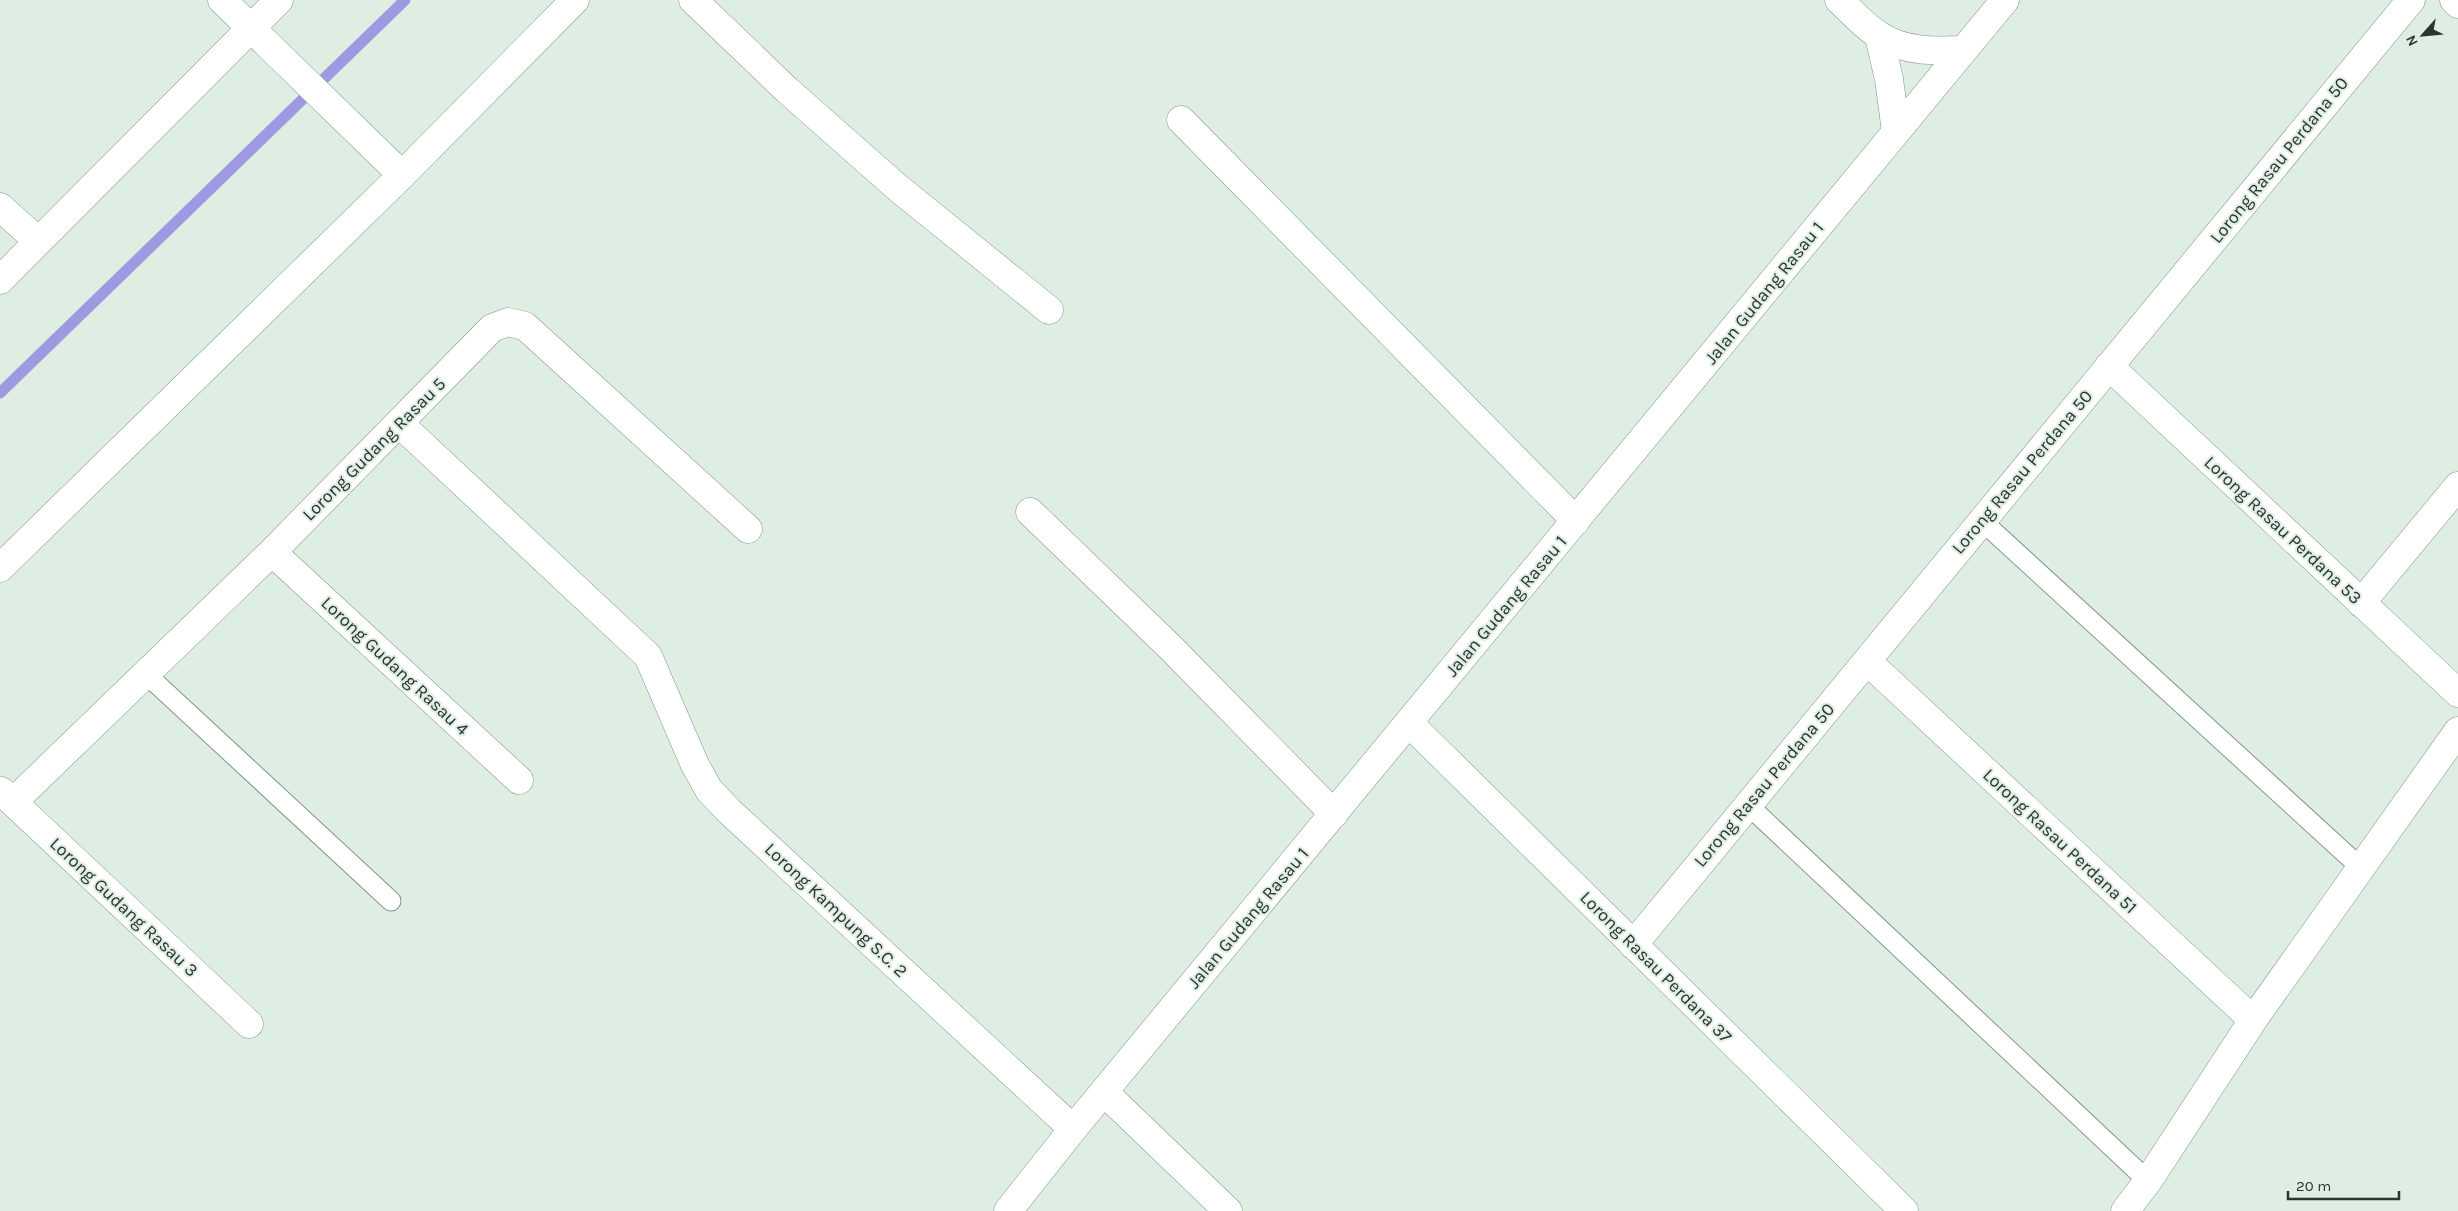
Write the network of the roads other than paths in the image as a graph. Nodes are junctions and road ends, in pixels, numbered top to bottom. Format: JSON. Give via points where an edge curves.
{"nodes":[{"id":1,"x":222,"y":0,"type":"edge"},
{"id":2,"x":279,"y":0,"type":"edge"},
{"id":3,"x":575,"y":0,"type":"edge"},
{"id":4,"x":693,"y":0,"type":"edge"},
{"id":5,"x":1839,"y":0,"type":"edge"},
{"id":6,"x":2005,"y":0,"type":"edge"},
{"id":7,"x":2411,"y":0,"type":"edge"},
{"id":8,"x":2454,"y":0,"type":"edge"},
{"id":9,"x":2458,"y":4,"type":"edge"},
{"id":10,"x":251,"y":29,"type":"junction"},
{"id":11,"x":1879,"y":36,"type":"junction"},
{"id":12,"x":1962,"y":50,"type":"junction"},
{"id":13,"x":1181,"y":120,"type":"dead end"},
{"id":14,"x":1896,"y":132,"type":"junction"},
{"id":15,"x":402,"y":175,"type":"junction"},
{"id":16,"x":0,"y":207,"type":"edge"},
{"id":17,"x":38,"y":241,"type":"junction"},
{"id":18,"x":0,"y":280,"type":"edge"},
{"id":19,"x":1049,"y":310,"type":"dead end"},
{"id":20,"x":2109,"y":366,"type":"junction"},
{"id":21,"x":400,"y":424,"type":"junction"},
{"id":22,"x":2458,"y":486,"type":"edge"},
{"id":23,"x":1030,"y":512,"type":"dead end"},
{"id":24,"x":1576,"y":521,"type":"junction"},
{"id":25,"x":1982,"y":521,"type":"junction"},
{"id":26,"x":748,"y":529,"type":"dead end"},
{"id":27,"x":272,"y":552,"type":"junction"},
{"id":28,"x":0,"y":568,"type":"edge"},
{"id":29,"x":2361,"y":604,"type":"junction"},
{"id":30,"x":1867,"y":661,"type":"junction"},
{"id":31,"x":146,"y":674,"type":"junction"},
{"id":32,"x":2458,"y":692,"type":"edge"},
{"id":33,"x":1409,"y":723,"type":"junction"},
{"id":34,"x":2458,"y":731,"type":"edge"},
{"id":35,"x":519,"y":780,"type":"dead end"},
{"id":36,"x":6,"y":796,"type":"edge"},
{"id":37,"x":1748,"y":805,"type":"junction"},
{"id":38,"x":1334,"y":814,"type":"junction"},
{"id":39,"x":2360,"y":867,"type":"junction"},
{"id":40,"x":390,"y":901,"type":"dead end"},
{"id":41,"x":1633,"y":945,"type":"junction"},
{"id":42,"x":2253,"y":1020,"type":"junction"},
{"id":43,"x":249,"y":1024,"type":"dead end"},
{"id":44,"x":1104,"y":1092,"type":"junction"},
{"id":45,"x":1073,"y":1129,"type":"junction"},
{"id":46,"x":2148,"y":1181,"type":"junction"},
{"id":47,"x":1008,"y":1211,"type":"edge"},
{"id":48,"x":1228,"y":1211,"type":"edge"},
{"id":49,"x":1904,"y":1211,"type":"edge"},
{"id":50,"x":2125,"y":1211,"type":"edge"}],
"edges":[{"from":1,"to":10,"type":"street"},
{"from":2,"to":10,"type":"street"},
{"from":3,"to":15,"type":"street"},
{"from":4,"to":19,"type":"street","via":[[787,90],[898,188]]},
{"from":5,"to":11,"type":"street"},
{"from":6,"to":12,"type":"street","name":"Jalan Gudang Rasau 1"},
{"from":7,"to":20,"type":"street","name":"Lorong Rasau Perdana 50"},
{"from":8,"to":9,"type":"street"},
{"from":10,"to":15,"type":"street"},
{"from":10,"to":17,"type":"street"},
{"from":11,"to":12,"type":"street","via":[[1904,48]]},
{"from":11,"to":14,"type":"street","via":[[1889,78]]},
{"from":12,"to":14,"type":"street","name":"Jalan Gudang Rasau 1"},
{"from":13,"to":24,"type":"street"},
{"from":14,"to":24,"type":"street","name":"Jalan Gudang Rasau 1"},
{"from":15,"to":28,"type":"street"},
{"from":16,"to":17,"type":"street"},
{"from":17,"to":18,"type":"street"},
{"from":20,"to":25,"type":"street","name":"Lorong Rasau Perdana 50"},
{"from":20,"to":29,"type":"street","name":"Lorong Rasau Perdana 53"},
{"from":21,"to":26,"type":"street","name":"Lorong Gudang Rasau 5","via":[[492,328],[508,322],[525,326]]},
{"from":21,"to":27,"type":"street","name":"Lorong Gudang Rasau 5"},
{"from":21,"to":45,"type":"street","name":"Lorong Kampung S.C. 2","via":[[648,656],[695,765],[714,795]]},
{"from":22,"to":29,"type":"street"},
{"from":23,"to":38,"type":"street","via":[[1170,647]]},
{"from":24,"to":33,"type":"street","name":"Jalan Gudang Rasau 1"},
{"from":25,"to":30,"type":"street","name":"Lorong Rasau Perdana 50"},
{"from":25,"to":39,"type":"lane"},
{"from":27,"to":31,"type":"street","name":"Lorong Gudang Rasau 5"},
{"from":27,"to":35,"type":"street","name":"Lorong Gudang Rasau 4"},
{"from":29,"to":32,"type":"street","name":"Lorong Rasau Perdana 53"},
{"from":30,"to":37,"type":"street","name":"Lorong Rasau Perdana 50"},
{"from":30,"to":42,"type":"street","name":"Lorong Rasau Perdana 51"},
{"from":31,"to":36,"type":"street","name":"Lorong Gudang Rasau 5"},
{"from":31,"to":40,"type":"lane"},
{"from":33,"to":38,"type":"street","name":"Jalan Gudang Rasau 1"},
{"from":33,"to":41,"type":"street","name":"Lorong Rasau Perdana 37"},
{"from":34,"to":39,"type":"street"},
{"from":36,"to":43,"type":"street","name":"Lorong Gudang Rasau 3"},
{"from":37,"to":41,"type":"street","name":"Lorong Rasau Perdana 50"},
{"from":37,"to":46,"type":"lane"},
{"from":38,"to":44,"type":"street","name":"Jalan Gudang Rasau 1"},
{"from":39,"to":42,"type":"street"},
{"from":41,"to":49,"type":"street","name":"Lorong Rasau Perdana 37"},
{"from":42,"to":46,"type":"street"},
{"from":44,"to":45,"type":"street","name":"Jalan Gudang Rasau 1"},
{"from":44,"to":48,"type":"street"},
{"from":45,"to":47,"type":"street","name":"Jalan Gudang Rasau 1"},
{"from":46,"to":50,"type":"street"}]}
